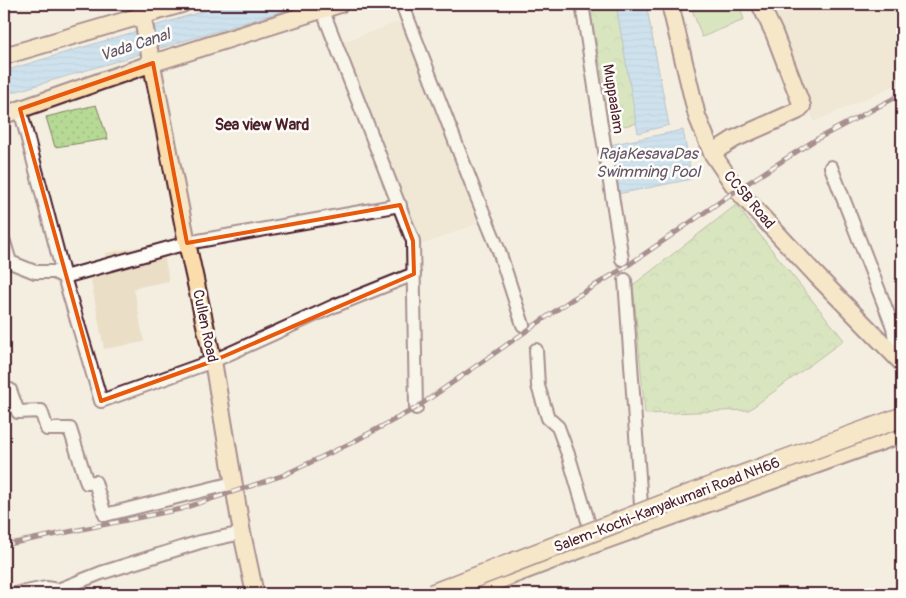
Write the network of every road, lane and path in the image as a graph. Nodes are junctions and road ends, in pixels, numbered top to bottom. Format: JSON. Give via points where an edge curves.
{"nodes":[{"id":1,"x":182,"y":4,"type":"edge"},
{"id":2,"x":340,"y":4,"type":"edge"},
{"id":3,"x":402,"y":4,"type":"edge"},
{"id":4,"x":582,"y":4,"type":"edge"},
{"id":5,"x":670,"y":4,"type":"edge"},
{"id":6,"x":760,"y":4,"type":"edge"},
{"id":7,"x":322,"y":10,"type":"junction"},
{"id":8,"x":142,"y":13,"type":"edge"},
{"id":9,"x":4,"y":56,"type":"edge"},
{"id":10,"x":152,"y":61,"type":"junction"},
{"id":11,"x":20,"y":109,"type":"junction"},
{"id":12,"x":4,"y":115,"type":"edge"},
{"id":13,"x":712,"y":153,"type":"junction"},
{"id":14,"x":831,"y":167,"type":"dead end"},
{"id":15,"x":400,"y":205,"type":"junction"},
{"id":16,"x":4,"y":242,"type":"edge"},
{"id":17,"x":187,"y":243,"type":"junction"},
{"id":18,"x":622,"y":259,"type":"dead end"},
{"id":19,"x":10,"y":263,"type":"edge"},
{"id":20,"x":414,"y":274,"type":"junction"},
{"id":21,"x":64,"y":277,"type":"junction"},
{"id":22,"x":625,"y":280,"type":"dead end"},
{"id":23,"x":523,"y":325,"type":"dead end"},
{"id":24,"x":536,"y":350,"type":"dead end"},
{"id":25,"x":900,"y":359,"type":"edge"},
{"id":26,"x":213,"y":362,"type":"junction"},
{"id":27,"x":4,"y":390,"type":"edge"},
{"id":28,"x":416,"y":408,"type":"dead end"},
{"id":29,"x":902,"y":418,"type":"edge"},
{"id":30,"x":902,"y":434,"type":"edge"},
{"id":31,"x":233,"y":483,"type":"junction"},
{"id":32,"x":643,"y":527,"type":"junction"},
{"id":33,"x":242,"y":533,"type":"junction"},
{"id":34,"x":595,"y":544,"type":"junction"},
{"id":35,"x":14,"y":594,"type":"edge"},
{"id":36,"x":255,"y":594,"type":"edge"},
{"id":37,"x":432,"y":594,"type":"edge"},
{"id":38,"x":463,"y":594,"type":"edge"}],
"edges":[{"from":1,"to":8,"type":"main road"},
{"from":2,"to":7,"type":"main road"},
{"from":3,"to":23,"type":"street","via":[[500,251]]},
{"from":4,"to":18,"type":"street","name":"Muppaalam"},
{"from":5,"to":13,"type":"main road","name":"CCSB Road","via":[[697,116]]},
{"from":6,"to":13,"type":"main road","via":[[802,106]]},
{"from":7,"to":10,"type":"main road"},
{"from":7,"to":15,"type":"street"},
{"from":8,"to":9,"type":"main road"},
{"from":8,"to":10,"type":"main road","name":"Cullen Road"},
{"from":10,"to":11,"type":"main road"},
{"from":10,"to":17,"type":"main road","name":"Cullen Road"},
{"from":11,"to":12,"type":"main road"},
{"from":11,"to":21,"type":"street"},
{"from":13,"to":25,"type":"main road","name":"CCSB Road","via":[[751,204]]},
{"from":14,"to":25,"type":"street","via":[[893,327]]},
{"from":15,"to":17,"type":"street"},
{"from":15,"to":20,"type":"street","via":[[413,241]]},
{"from":16,"to":19,"type":"street"},
{"from":17,"to":21,"type":"street"},
{"from":17,"to":26,"type":"main road","name":"Cullen Road"},
{"from":19,"to":21,"type":"street"},
{"from":20,"to":26,"type":"street"},
{"from":20,"to":28,"type":"street"},
{"from":21,"to":26,"type":"street","via":[[101,401]]},
{"from":22,"to":32,"type":"street"},
{"from":24,"to":34,"type":"street","via":[[538,386],[548,418],[558,427],[569,456]]},
{"from":26,"to":31,"type":"main road","name":"Cullen Road"},
{"from":27,"to":31,"type":"street","via":[[10,390],[18,412],[41,412],[47,430],[70,429],[87,483],[95,482],[105,516]]},
{"from":29,"to":37,"type":"highway","name":"Salem-Kochi-Kanyakumari Road NH66","bridge":true,"via":[[684,496]]},
{"from":30,"to":32,"type":"main road"},
{"from":31,"to":33,"type":"main road","name":"Cullen Road"},
{"from":32,"to":34,"type":"main road"},
{"from":33,"to":35,"type":"street","via":[[200,542],[58,590],[46,588]]},
{"from":33,"to":36,"type":"main road","name":"Cullen Road"},
{"from":34,"to":38,"type":"main road"}]}
